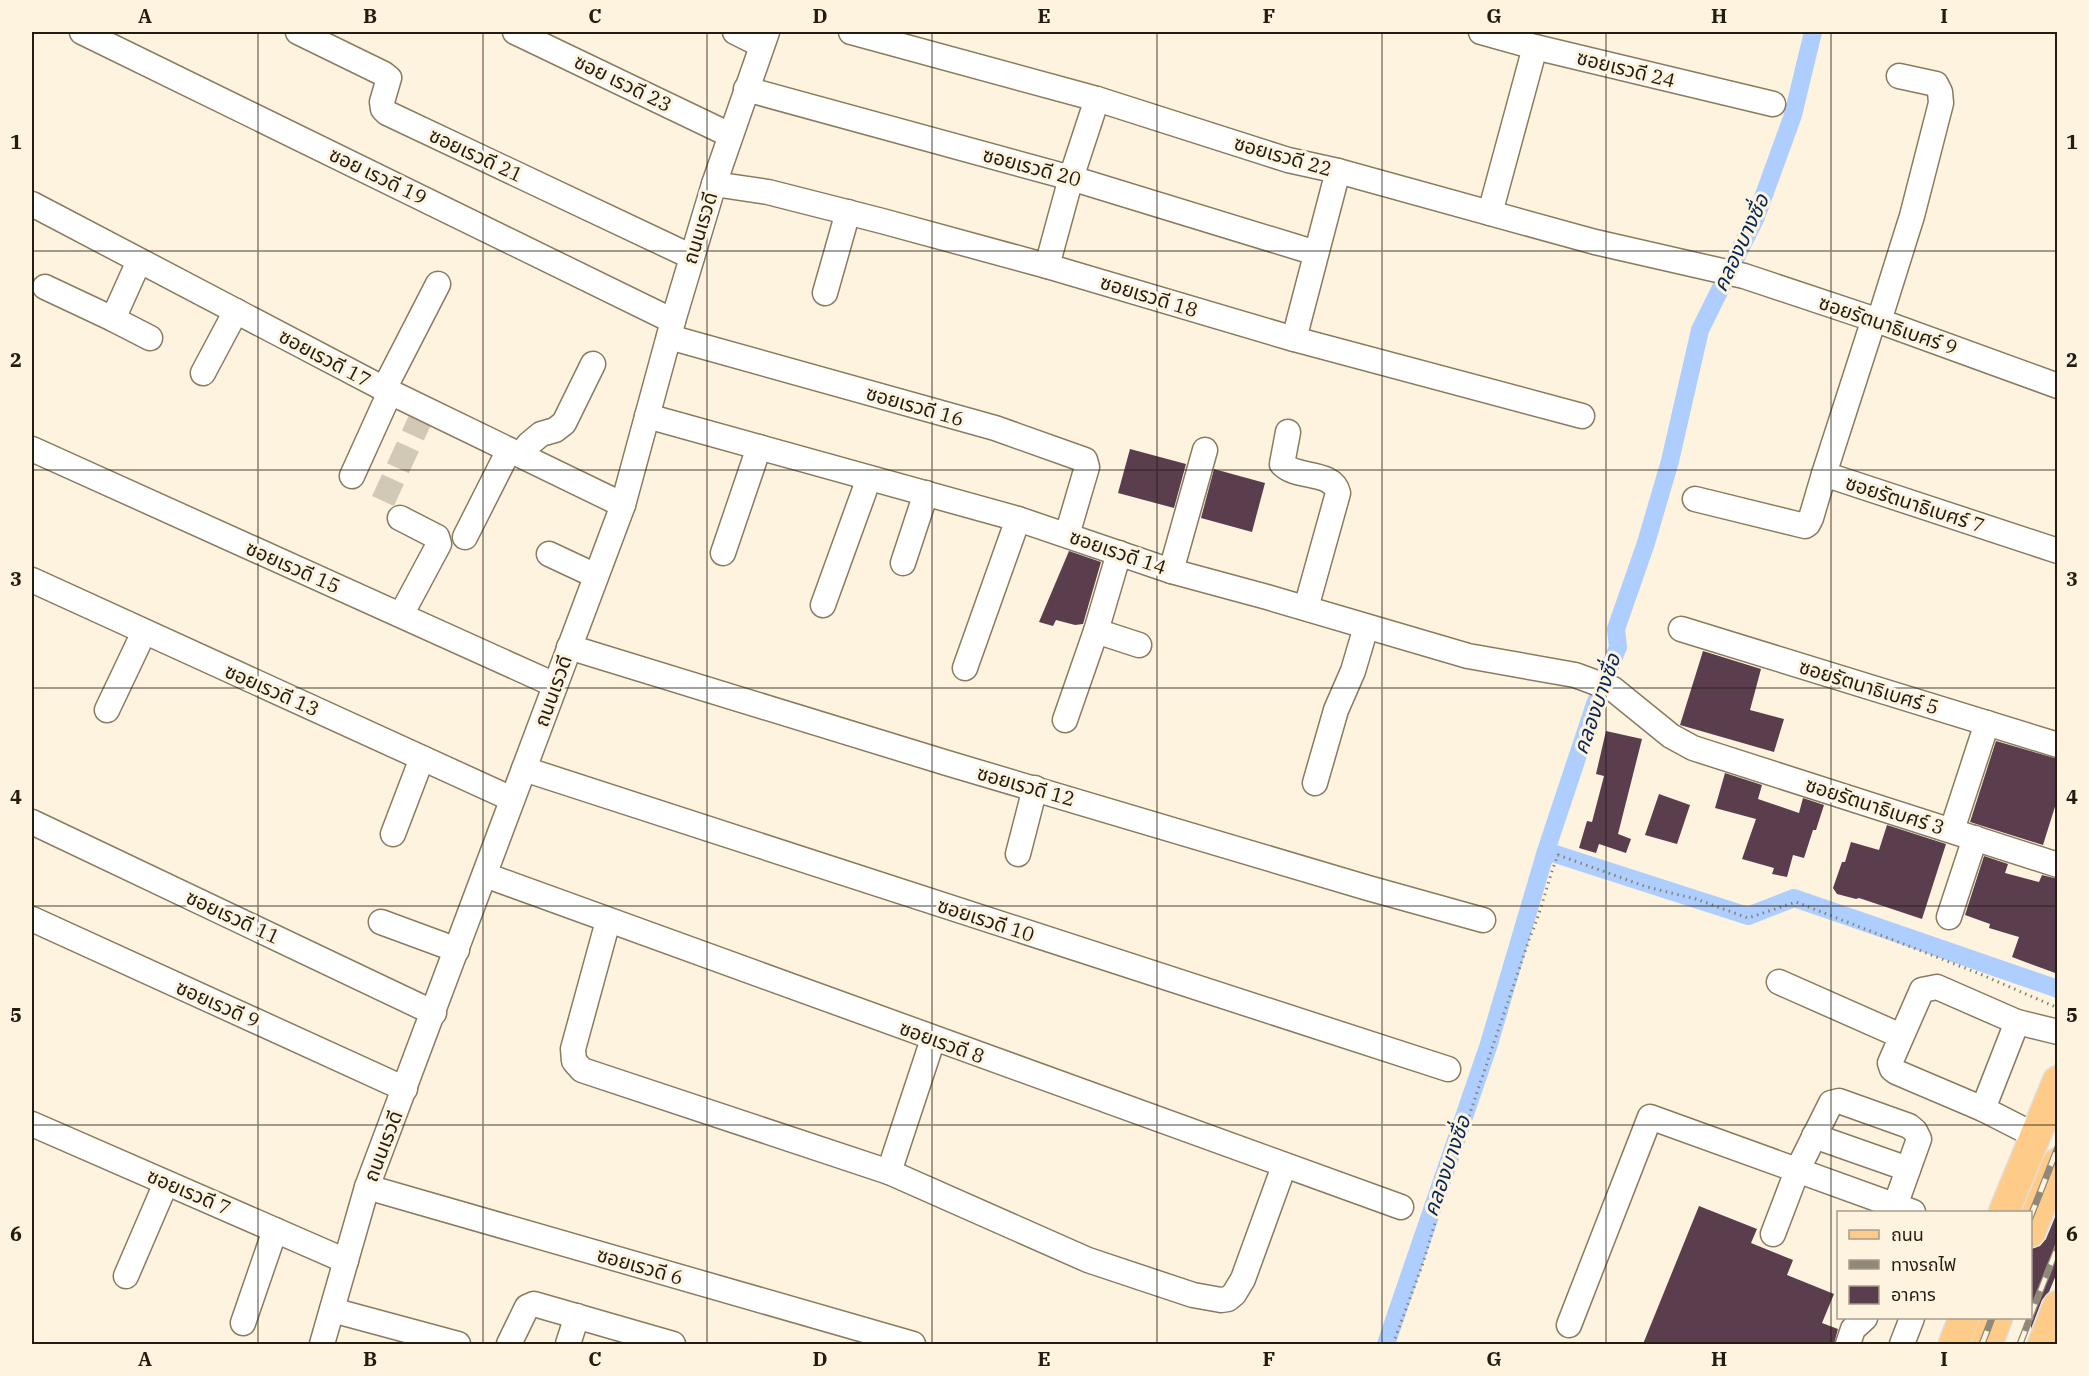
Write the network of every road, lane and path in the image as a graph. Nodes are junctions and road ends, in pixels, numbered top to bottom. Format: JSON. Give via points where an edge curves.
{"nodes":[{"id":1,"x":82,"y":32,"type":"edge"},
{"id":2,"x":298,"y":32,"type":"edge"},
{"id":3,"x":515,"y":32,"type":"edge"},
{"id":4,"x":735,"y":32,"type":"edge"},
{"id":5,"x":851,"y":32,"type":"edge"},
{"id":6,"x":1480,"y":32,"type":"edge"},
{"id":7,"x":764,"y":38,"type":"edge"},
{"id":8,"x":1535,"y":47,"type":"junction"},
{"id":9,"x":1899,"y":76,"type":"dead end"},
{"id":10,"x":746,"y":89,"type":"junction"},
{"id":11,"x":1097,"y":99,"type":"junction"},
{"id":12,"x":1773,"y":104,"type":"dead end"},
{"id":13,"x":730,"y":135,"type":"junction"},
{"id":14,"x":1338,"y":171,"type":"junction"},
{"id":15,"x":1071,"y":178,"type":"junction"},
{"id":16,"x":714,"y":184,"type":"junction"},
{"id":17,"x":32,"y":204,"type":"edge"},
{"id":18,"x":848,"y":212,"type":"junction"},
{"id":19,"x":1490,"y":213,"type":"junction"},
{"id":20,"x":1316,"y":253,"type":"junction"},
{"id":21,"x":692,"y":257,"type":"junction"},
{"id":22,"x":139,"y":261,"type":"junction"},
{"id":23,"x":1047,"y":266,"type":"junction"},
{"id":24,"x":1718,"y":270,"type":"joint"},
{"id":25,"x":438,"y":284,"type":"dead end"},
{"id":26,"x":45,"y":287,"type":"dead end"},
{"id":27,"x":825,"y":293,"type":"dead end"},
{"id":28,"x":236,"y":311,"type":"junction"},
{"id":29,"x":113,"y":319,"type":"junction"},
{"id":30,"x":1877,"y":320,"type":"junction"},
{"id":31,"x":671,"y":329,"type":"junction"},
{"id":32,"x":150,"y":338,"type":"dead end"},
{"id":33,"x":1294,"y":339,"type":"junction"},
{"id":34,"x":593,"y":364,"type":"dead end"},
{"id":35,"x":203,"y":373,"type":"dead end"},
{"id":36,"x":2058,"y":386,"type":"edge"},
{"id":37,"x":387,"y":390,"type":"junction"},
{"id":38,"x":647,"y":416,"type":"junction"},
{"id":39,"x":1582,"y":416,"type":"dead end"},
{"id":40,"x":1288,"y":432,"type":"dead end"},
{"id":41,"x":759,"y":447,"type":"junction"},
{"id":42,"x":32,"y":449,"type":"edge"},
{"id":43,"x":1205,"y":450,"type":"dead end"},
{"id":44,"x":515,"y":452,"type":"junction"},
{"id":45,"x":1824,"y":474,"type":"junction"},
{"id":46,"x":352,"y":476,"type":"dead end"},
{"id":47,"x":869,"y":478,"type":"junction"},
{"id":48,"x":926,"y":494,"type":"junction"},
{"id":49,"x":1695,"y":500,"type":"dead end"},
{"id":50,"x":623,"y":504,"type":"junction"},
{"id":51,"x":400,"y":518,"type":"dead end"},
{"id":52,"x":1018,"y":519,"type":"junction"},
{"id":53,"x":1067,"y":535,"type":"junction"},
{"id":54,"x":465,"y":537,"type":"dead end"},
{"id":55,"x":2058,"y":551,"type":"edge"},
{"id":56,"x":723,"y":553,"type":"dead end"},
{"id":57,"x":1119,"y":553,"type":"junction"},
{"id":58,"x":549,"y":554,"type":"dead end"},
{"id":59,"x":903,"y":563,"type":"dead end"},
{"id":60,"x":1171,"y":571,"type":"junction"},
{"id":61,"x":596,"y":576,"type":"junction"},
{"id":62,"x":32,"y":580,"type":"edge"},
{"id":63,"x":823,"y":605,"type":"dead end"},
{"id":64,"x":1306,"y":609,"type":"junction"},
{"id":65,"x":401,"y":615,"type":"junction"},
{"id":66,"x":1366,"y":627,"type":"junction"},
{"id":67,"x":1681,"y":629,"type":"dead end"},
{"id":68,"x":1096,"y":631,"type":"junction"},
{"id":69,"x":144,"y":632,"type":"junction"},
{"id":70,"x":1139,"y":645,"type":"dead end"},
{"id":71,"x":569,"y":647,"type":"junction"},
{"id":72,"x":965,"y":668,"type":"dead end"},
{"id":73,"x":555,"y":685,"type":"junction"},
{"id":74,"x":107,"y":710,"type":"dead end"},
{"id":75,"x":1065,"y":720,"type":"dead end"},
{"id":76,"x":1987,"y":723,"type":"junction"},
{"id":77,"x":2058,"y":745,"type":"edge"},
{"id":78,"x":1693,"y":748,"type":"joint"},
{"id":79,"x":422,"y":758,"type":"junction"},
{"id":80,"x":524,"y":769,"type":"junction"},
{"id":81,"x":1316,"y":783,"type":"dead end"},
{"id":82,"x":1035,"y":788,"type":"junction"},
{"id":83,"x":512,"y":799,"type":"junction"},
{"id":84,"x":32,"y":822,"type":"edge"},
{"id":85,"x":1952,"y":830,"type":"junction"},
{"id":86,"x":393,"y":834,"type":"dead end"},
{"id":87,"x":1976,"y":838,"type":"junction"},
{"id":88,"x":1018,"y":854,"type":"dead end"},
{"id":89,"x":2058,"y":865,"type":"edge"},
{"id":90,"x":485,"y":875,"type":"junction"},
{"id":91,"x":1949,"y":917,"type":"dead end"},
{"id":92,"x":32,"y":919,"type":"edge"},
{"id":93,"x":1484,"y":920,"type":"dead end"},
{"id":94,"x":608,"y":921,"type":"junction"},
{"id":95,"x":381,"y":922,"type":"dead end"},
{"id":96,"x":457,"y":950,"type":"junction"},
{"id":97,"x":1779,"y":982,"type":"dead end"},
{"id":98,"x":2058,"y":1008,"type":"edge"},
{"id":99,"x":434,"y":1013,"type":"junction"},
{"id":100,"x":2017,"y":1022,"type":"junction"},
{"id":101,"x":2058,"y":1032,"type":"edge"},
{"id":102,"x":1901,"y":1036,"type":"junction"},
{"id":103,"x":933,"y":1039,"type":"junction"},
{"id":104,"x":1448,"y":1069,"type":"dead end"},
{"id":105,"x":2058,"y":1081,"type":"edge"},
{"id":106,"x":405,"y":1089,"type":"junction"},
{"id":107,"x":1983,"y":1109,"type":"junction"},
{"id":108,"x":32,"y":1124,"type":"edge"},
{"id":109,"x":1814,"y":1136,"type":"junction"},
{"id":110,"x":2036,"y":1136,"type":"junction"},
{"id":111,"x":2058,"y":1163,"type":"edge"},
{"id":112,"x":1284,"y":1166,"type":"junction"},
{"id":113,"x":1908,"y":1169,"type":"junction"},
{"id":114,"x":1797,"y":1171,"type":"junction"},
{"id":115,"x":889,"y":1172,"type":"junction"},
{"id":116,"x":166,"y":1183,"type":"junction"},
{"id":117,"x":367,"y":1187,"type":"junction"},
{"id":118,"x":1401,"y":1207,"type":"dead end"},
{"id":119,"x":1904,"y":1209,"type":"edge"},
{"id":120,"x":2004,"y":1211,"type":"edge"},
{"id":121,"x":2032,"y":1229,"type":"edge"},
{"id":122,"x":275,"y":1230,"type":"junction"},
{"id":123,"x":1773,"y":1234,"type":"dead end"},
{"id":124,"x":346,"y":1260,"type":"junction"},
{"id":125,"x":126,"y":1276,"type":"dead end"},
{"id":126,"x":2058,"y":1306,"type":"edge"},
{"id":127,"x":332,"y":1310,"type":"junction"},
{"id":128,"x":577,"y":1316,"type":"junction"},
{"id":129,"x":1863,"y":1319,"type":"edge"},
{"id":130,"x":1910,"y":1319,"type":"edge"},
{"id":131,"x":1996,"y":1319,"type":"edge"},
{"id":132,"x":243,"y":1323,"type":"dead end"},
{"id":133,"x":1569,"y":1324,"type":"dead end"},
{"id":134,"x":631,"y":1338,"type":"edge"},
{"id":135,"x":322,"y":1344,"type":"edge"},
{"id":136,"x":458,"y":1344,"type":"edge"},
{"id":137,"x":509,"y":1344,"type":"edge"},
{"id":138,"x":568,"y":1344,"type":"edge"},
{"id":139,"x":673,"y":1344,"type":"edge"},
{"id":140,"x":913,"y":1344,"type":"edge"},
{"id":141,"x":1394,"y":1344,"type":"edge"},
{"id":142,"x":1848,"y":1344,"type":"edge"},
{"id":143,"x":1902,"y":1344,"type":"edge"},
{"id":144,"x":1987,"y":1344,"type":"edge"},
{"id":145,"x":2043,"y":1344,"type":"edge"}],
"edges":[{"from":1,"to":31,"type":"street","name":"ซอย เรวดี 19"},
{"from":2,"to":21,"type":"street","name":"ซอยเรวดี 21","via":[[389,78],[382,102],[387,113]]},
{"from":3,"to":13,"type":"street","name":"ซอย เรวดี 23"},
{"from":4,"to":7,"type":"street"},
{"from":5,"to":11,"type":"street","name":"ซอยเรวดี 22"},
{"from":6,"to":8,"type":"street","name":"ซอยเรวดี 24"},
{"from":7,"to":10,"type":"street","name":"ถนนเรวดี"},
{"from":8,"to":12,"type":"street","name":"ซอยเรวดี 24"},
{"from":8,"to":19,"type":"street"},
{"from":9,"to":30,"type":"street","name":"ซอยรัตนาธิเบศร์ 7","via":[[1936,84],[1941,103],[1912,216]]},
{"from":10,"to":13,"type":"street","name":"ถนนเรวดี"},
{"from":10,"to":15,"type":"street","name":"ซอยเรวดี 20"},
{"from":11,"to":14,"type":"street","name":"ซอยเรวดี 22","via":[[1288,160]]},
{"from":11,"to":15,"type":"street"},
{"from":13,"to":16,"type":"street","name":"ถนนเรวดี"},
{"from":14,"to":19,"type":"street","name":"ซอยเรวดี 22"},
{"from":14,"to":20,"type":"street"},
{"from":15,"to":20,"type":"street","name":"ซอยเรวดี 20"},
{"from":15,"to":23,"type":"street"},
{"from":16,"to":18,"type":"street","name":"ซอยเรวดี 18","via":[[768,192]]},
{"from":16,"to":21,"type":"street","name":"ถนนเรวดี"},
{"from":17,"to":22,"type":"street","name":"ซอยเรวดี 17"},
{"from":18,"to":23,"type":"street","name":"ซอยเรวดี 18"},
{"from":18,"to":27,"type":"street"},
{"from":19,"to":24,"type":"street","name":"ซอยเรวดี 22"},
{"from":20,"to":33,"type":"street"},
{"from":21,"to":31,"type":"street","name":"ถนนเรวดี"},
{"from":22,"to":28,"type":"street","name":"ซอยเรวดี 17"},
{"from":22,"to":29,"type":"street"},
{"from":23,"to":33,"type":"street","name":"ซอยเรวดี 18"},
{"from":24,"to":30,"type":"street","name":"ซอยรัตนาธิเบศร์ 9"},
{"from":25,"to":37,"type":"street"},
{"from":26,"to":29,"type":"street"},
{"from":28,"to":35,"type":"street"},
{"from":28,"to":37,"type":"street","name":"ซอยเรวดี 17"},
{"from":29,"to":32,"type":"street"},
{"from":30,"to":36,"type":"street","name":"ซอยรัตนาธิเบศร์ 9"},
{"from":30,"to":45,"type":"street","name":"ซอยรัตนาธิเบศร์ 7"},
{"from":31,"to":38,"type":"street","name":"ถนนเรวดี"},
{"from":31,"to":53,"type":"street","name":"ซอยเรวดี 16","via":[[994,428],[1085,460],[1087,467]]},
{"from":33,"to":39,"type":"street","name":"ซอยเรวดี 18"},
{"from":34,"to":44,"type":"street","via":[[564,423]]},
{"from":37,"to":44,"type":"street","name":"ซอยเรวดี 17"},
{"from":37,"to":46,"type":"street"},
{"from":38,"to":41,"type":"street","name":"ซอยเรวดี 14"},
{"from":38,"to":50,"type":"street","name":"ถนนเรวดี"},
{"from":40,"to":64,"type":"street","via":[[1282,464],[1294,473],[1331,482],[1338,493]]},
{"from":41,"to":47,"type":"street","name":"ซอยเรวดี 14"},
{"from":41,"to":56,"type":"street"},
{"from":42,"to":65,"type":"street","name":"ซอยเรวดี 15"},
{"from":43,"to":60,"type":"street"},
{"from":44,"to":50,"type":"street","name":"ซอยเรวดี 17"},
{"from":44,"to":54,"type":"street"},
{"from":45,"to":49,"type":"street","via":[[1805,526]]},
{"from":45,"to":55,"type":"street","name":"ซอยรัตนาธิเบศร์ 7"},
{"from":47,"to":48,"type":"street","name":"ซอยเรวดี 14"},
{"from":47,"to":63,"type":"street"},
{"from":48,"to":52,"type":"street","name":"ซอยเรวดี 14"},
{"from":48,"to":59,"type":"street"},
{"from":50,"to":61,"type":"street","name":"ถนนเรวดี"},
{"from":51,"to":65,"type":"street","via":[[437,537],[439,544]]},
{"from":52,"to":53,"type":"street","name":"ซอยเรวดี 14"},
{"from":52,"to":72,"type":"street"},
{"from":53,"to":57,"type":"street","name":"ซอยเรวดี 14"},
{"from":57,"to":60,"type":"street","name":"ซอยเรวดี 14"},
{"from":57,"to":68,"type":"street"},
{"from":58,"to":61,"type":"street"},
{"from":60,"to":64,"type":"street","name":"ซอยเรวดี 14"},
{"from":61,"to":71,"type":"street","name":"ถนนเรวดี"},
{"from":62,"to":69,"type":"street","name":"ซอยเรวดี 13"},
{"from":64,"to":66,"type":"street","name":"ซอยเรวดี 14"},
{"from":65,"to":73,"type":"street","name":"ซอยเรวดี 15"},
{"from":66,"to":78,"type":"street","name":"ซอยเรวดี 14","via":[[1468,656],[1575,675],[1602,685]]},
{"from":66,"to":81,"type":"street","via":[[1336,710]]},
{"from":67,"to":76,"type":"street","name":"ซอยรัตนาธิเบศร์ 5"},
{"from":68,"to":70,"type":"street"},
{"from":68,"to":75,"type":"street"},
{"from":69,"to":74,"type":"street"},
{"from":69,"to":79,"type":"street","name":"ซอยเรวดี 13"},
{"from":71,"to":73,"type":"street","name":"ถนนเรวดี"},
{"from":71,"to":82,"type":"street","name":"ซอยเรวดี 12"},
{"from":73,"to":80,"type":"street","name":"ถนนเรวดี"},
{"from":76,"to":77,"type":"street","name":"ซอยรัตนาธิเบศร์ 5"},
{"from":76,"to":85,"type":"street"},
{"from":78,"to":85,"type":"street","name":"ซอยรัตนาธิเบศร์ 3"},
{"from":79,"to":83,"type":"street","name":"ซอยเรวดี 13"},
{"from":79,"to":86,"type":"street"},
{"from":80,"to":83,"type":"street","name":"ถนนเรวดี"},
{"from":80,"to":104,"type":"street","name":"ซอยเรวดี 10"},
{"from":82,"to":88,"type":"street"},
{"from":82,"to":93,"type":"street","name":"ซอยเรวดี 12"},
{"from":83,"to":90,"type":"street","name":"ถนนเรวดี"},
{"from":84,"to":99,"type":"street","name":"ซอยเรวดี 11"},
{"from":85,"to":87,"type":"street","name":"ซอยรัตนาธิเบศร์ 3"},
{"from":87,"to":89,"type":"street","name":"ซอยรัตนาธิเบศร์ 3"},
{"from":87,"to":91,"type":"street"},
{"from":90,"to":94,"type":"street","name":"ซอยเรวดี 8"},
{"from":90,"to":96,"type":"street","name":"ถนนเรวดี"},
{"from":92,"to":106,"type":"street","name":"ซอยเรวดี 9"},
{"from":94,"to":103,"type":"street","name":"ซอยเรวดี 8"},
{"from":94,"to":115,"type":"street","via":[[573,1049],[574,1061],[582,1070]]},
{"from":95,"to":96,"type":"street"},
{"from":96,"to":99,"type":"street","name":"ถนนเรวดี"},
{"from":97,"to":102,"type":"street"},
{"from":98,"to":141,"type":"path","via":[[1796,903],[1748,918],[1696,899],[1647,888],[1558,855]]},
{"from":99,"to":106,"type":"street","name":"ถนนเรวดี"},
{"from":100,"to":101,"type":"street"},
{"from":100,"to":102,"type":"street","via":[[1931,987],[1922,990]]},
{"from":100,"to":107,"type":"street"},
{"from":102,"to":107,"type":"street","via":[[1890,1063],[1892,1069]]},
{"from":103,"to":112,"type":"street","name":"ซอยเรวดี 8"},
{"from":103,"to":115,"type":"street"},
{"from":105,"to":110,"type":"main road"},
{"from":106,"to":117,"type":"street","name":"ถนนเรวดี"},
{"from":107,"to":110,"type":"street"},
{"from":108,"to":116,"type":"street","name":"ซอยเรวดี 7"},
{"from":109,"to":113,"type":"street"},
{"from":109,"to":113,"type":"street","via":[[1831,1102],[1839,1101],[1915,1131],[1919,1139]]},
{"from":109,"to":114,"type":"street"},
{"from":110,"to":120,"type":"main road"},
{"from":111,"to":121,"type":"main road"},
{"from":112,"to":115,"type":"street","via":[[1243,1279],[1234,1294],[1221,1300],[1193,1295],[1088,1260]]},
{"from":112,"to":118,"type":"street","name":"ซอยเรวดี 8"},
{"from":113,"to":119,"type":"street"},
{"from":114,"to":119,"type":"street"},
{"from":114,"to":123,"type":"street"},
{"from":114,"to":133,"type":"street","via":[[1650,1117]]},
{"from":116,"to":122,"type":"street","name":"ซอยเรวดี 7"},
{"from":116,"to":125,"type":"street"},
{"from":117,"to":124,"type":"street","name":"ถนนเรวดี"},
{"from":117,"to":140,"type":"street","name":"ซอยเรวดี 6"},
{"from":122,"to":124,"type":"street","name":"ซอยเรวดี 7"},
{"from":122,"to":132,"type":"street"},
{"from":124,"to":127,"type":"street","name":"ถนนเรวดี"},
{"from":126,"to":145,"type":"main road"},
{"from":127,"to":135,"type":"street","name":"ถนนเรวดี"},
{"from":127,"to":136,"type":"street"},
{"from":128,"to":134,"type":"street"},
{"from":128,"to":137,"type":"street","via":[[534,1304],[527,1307]]},
{"from":128,"to":138,"type":"street"},
{"from":129,"to":142,"type":"street","via":[[1853,1329]]},
{"from":130,"to":143,"type":"street"},
{"from":131,"to":144,"type":"main road"},
{"from":134,"to":139,"type":"street"}]}
